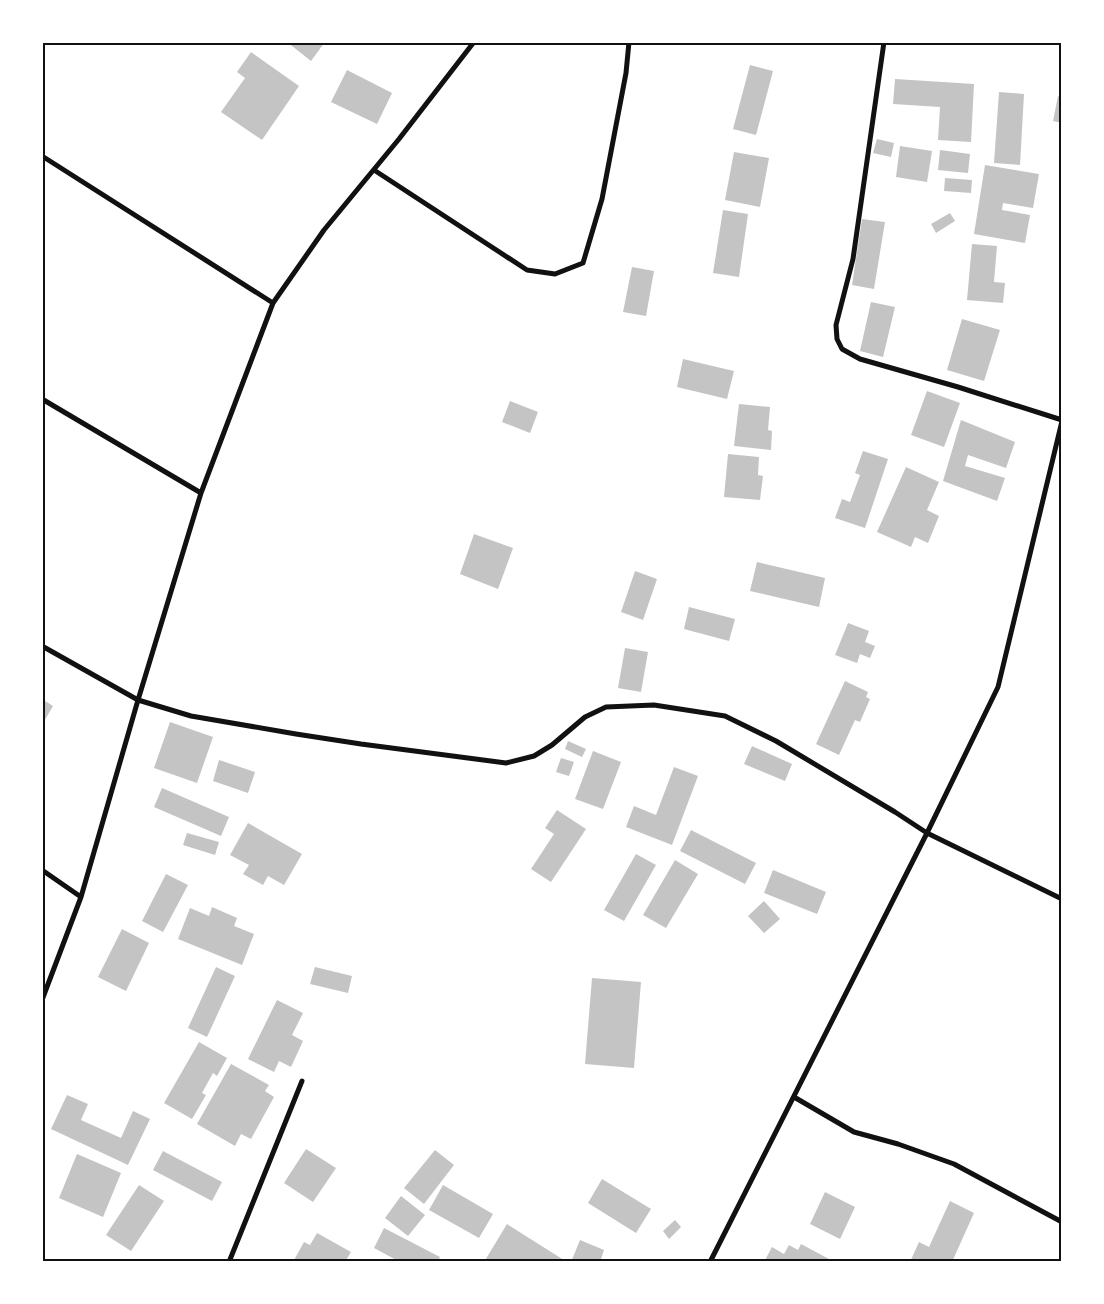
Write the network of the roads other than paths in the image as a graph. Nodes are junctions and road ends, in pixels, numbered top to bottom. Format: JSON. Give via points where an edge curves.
{"nodes":[{"id":1,"x":474,"y":42,"type":"edge"},
{"id":2,"x":629,"y":42,"type":"edge"},
{"id":3,"x":884,"y":42,"type":"edge"},
{"id":4,"x":42,"y":156,"type":"edge"},
{"id":5,"x":374,"y":170,"type":"junction"},
{"id":6,"x":273,"y":304,"type":"junction"},
{"id":7,"x":42,"y":399,"type":"edge"},
{"id":8,"x":1062,"y":421,"type":"edge"},
{"id":9,"x":201,"y":493,"type":"junction"},
{"id":10,"x":42,"y":646,"type":"edge"},
{"id":11,"x":138,"y":700,"type":"junction"},
{"id":12,"x":927,"y":834,"type":"junction"},
{"id":13,"x":42,"y":870,"type":"edge"},
{"id":14,"x":81,"y":897,"type":"junction"},
{"id":15,"x":1062,"y":899,"type":"edge"},
{"id":16,"x":42,"y":1000,"type":"edge"},
{"id":17,"x":302,"y":1081,"type":"dead end"},
{"id":18,"x":794,"y":1097,"type":"junction"},
{"id":19,"x":1062,"y":1222,"type":"edge"},
{"id":20,"x":229,"y":1262,"type":"edge"},
{"id":21,"x":710,"y":1262,"type":"edge"}],
"edges":[{"from":1,"to":5,"type":"street"},
{"from":2,"to":5,"type":"street","via":[[602,199],[583,264],[555,274],[527,270]]},
{"from":3,"to":8,"type":"street","via":[[853,259],[836,325],[837,339],[842,349],[860,359]]},
{"from":4,"to":6,"type":"street"},
{"from":5,"to":6,"type":"street","via":[[324,230]]},
{"from":6,"to":9,"type":"street"},
{"from":7,"to":9,"type":"street"},
{"from":8,"to":12,"type":"street","via":[[998,687]]},
{"from":9,"to":11,"type":"street"},
{"from":10,"to":11,"type":"street"},
{"from":11,"to":12,"type":"street","via":[[191,716],[296,734],[506,763],[534,756],[585,717],[606,707],[654,704],[725,716],[776,741]]},
{"from":11,"to":14,"type":"street"},
{"from":12,"to":15,"type":"street"},
{"from":12,"to":18,"type":"street"},
{"from":13,"to":14,"type":"street"},
{"from":14,"to":16,"type":"street"},
{"from":17,"to":20,"type":"street"},
{"from":18,"to":19,"type":"street","via":[[854,1132],[954,1164]]},
{"from":18,"to":21,"type":"street"}]}
